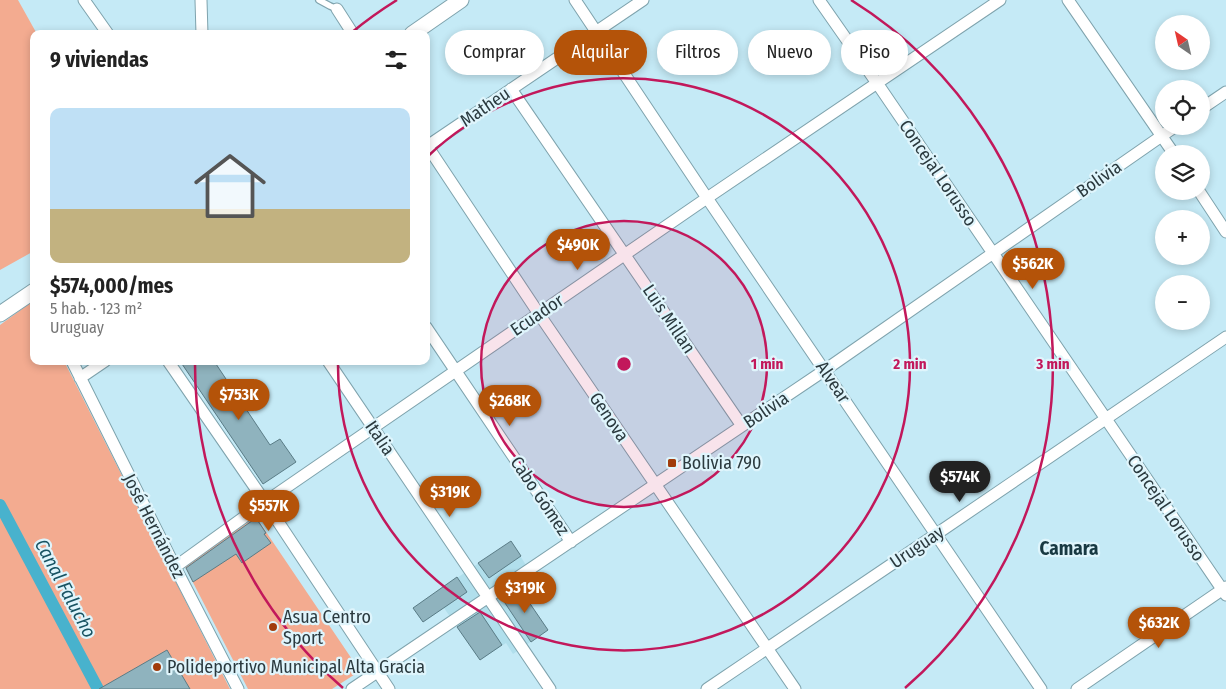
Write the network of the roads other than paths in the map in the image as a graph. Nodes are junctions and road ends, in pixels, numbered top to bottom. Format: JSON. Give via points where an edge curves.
{"nodes":[{"id":1,"x":85,"y":0,"type":"edge"},
{"id":2,"x":202,"y":0,"type":"edge"},
{"id":3,"x":320,"y":0,"type":"edge"},
{"id":4,"x":461,"y":0,"type":"edge"},
{"id":5,"x":575,"y":0,"type":"edge"},
{"id":6,"x":643,"y":0,"type":"edge"},
{"id":7,"x":819,"y":0,"type":"edge"},
{"id":8,"x":1000,"y":0,"type":"edge"},
{"id":9,"x":1068,"y":0,"type":"edge"},
{"id":10,"x":337,"y":9,"type":"joint"},
{"id":11,"x":105,"y":30,"type":"edge"},
{"id":12,"x":202,"y":30,"type":"edge"},
{"id":13,"x":350,"y":30,"type":"edge"},
{"id":14,"x":418,"y":30,"type":"edge"},
{"id":15,"x":595,"y":30,"type":"edge"},
{"id":16,"x":599,"y":30,"type":"edge"},
{"id":17,"x":554,"y":60,"type":"edge"},
{"id":18,"x":625,"y":75,"type":"edge"},
{"id":19,"x":877,"y":83,"type":"junction"},
{"id":20,"x":511,"y":89,"type":"junction"},
{"id":21,"x":1226,"y":92,"type":"edge"},
{"id":22,"x":1210,"y":103,"type":"edge"},
{"id":23,"x":1162,"y":136,"type":"junction"},
{"id":24,"x":430,"y":144,"type":"edge"},
{"id":25,"x":1168,"y":145,"type":"edge"},
{"id":26,"x":430,"y":150,"type":"edge"},
{"id":27,"x":707,"y":198,"type":"junction"},
{"id":28,"x":1205,"y":200,"type":"edge"},
{"id":29,"x":1226,"y":232,"type":"edge"},
{"id":30,"x":992,"y":253,"type":"junction"},
{"id":31,"x":625,"y":255,"type":"junction"},
{"id":32,"x":30,"y":294,"type":"edge"},
{"id":33,"x":0,"y":314,"type":"edge"},
{"id":34,"x":539,"y":314,"type":"junction"},
{"id":35,"x":430,"y":333,"type":"edge"},
{"id":36,"x":1226,"y":336,"type":"edge"},
{"id":37,"x":74,"y":365,"type":"edge"},
{"id":38,"x":99,"y":365,"type":"edge"},
{"id":39,"x":171,"y":365,"type":"edge"},
{"id":40,"x":331,"y":365,"type":"edge"},
{"id":41,"x":456,"y":370,"type":"junction"},
{"id":42,"x":824,"y":370,"type":"junction"},
{"id":43,"x":80,"y":378,"type":"junction"},
{"id":44,"x":1106,"y":419,"type":"junction"},
{"id":45,"x":742,"y":426,"type":"junction"},
{"id":46,"x":373,"y":428,"type":"junction"},
{"id":47,"x":655,"y":485,"type":"junction"},
{"id":48,"x":265,"y":502,"type":"junction"},
{"id":49,"x":935,"y":535,"type":"junction"},
{"id":50,"x":570,"y":542,"type":"junction"},
{"id":51,"x":175,"y":568,"type":"junction"},
{"id":52,"x":1225,"y":591,"type":"edge"},
{"id":53,"x":488,"y":597,"type":"junction"},
{"id":54,"x":766,"y":648,"type":"junction"},
{"id":55,"x":378,"y":672,"type":"junction"},
{"id":56,"x":238,"y":689,"type":"edge"},
{"id":57,"x":352,"y":689,"type":"edge"},
{"id":58,"x":390,"y":689,"type":"edge"},
{"id":59,"x":550,"y":689,"type":"edge"},
{"id":60,"x":707,"y":689,"type":"edge"},
{"id":61,"x":794,"y":689,"type":"edge"},
{"id":62,"x":1041,"y":689,"type":"edge"},
{"id":63,"x":1077,"y":689,"type":"edge"}],
"edges":[{"from":1,"to":11,"type":"street"},
{"from":2,"to":12,"type":"street"},
{"from":3,"to":10,"type":"lane"},
{"from":4,"to":14,"type":"main road"},
{"from":5,"to":15,"type":"street","name":"Alvear"},
{"from":6,"to":16,"type":"street","name":"Matheu"},
{"from":7,"to":19,"type":"street","name":"Concejal Lorusso"},
{"from":8,"to":19,"type":"street","name":"Ecuador"},
{"from":9,"to":23,"type":"street"},
{"from":10,"to":13,"type":"street"},
{"from":17,"to":20,"type":"street","name":"Matheu"},
{"from":18,"to":27,"type":"street","name":"Alvear"},
{"from":19,"to":27,"type":"street","name":"Ecuador"},
{"from":19,"to":30,"type":"street","name":"Concejal Lorusso"},
{"from":20,"to":24,"type":"street","name":"Matheu"},
{"from":20,"to":31,"type":"street","name":"Luis Millan"},
{"from":21,"to":22,"type":"street"},
{"from":23,"to":25,"type":"street"},
{"from":23,"to":30,"type":"street","name":"Bolivia"},
{"from":26,"to":34,"type":"street","name":"Genova"},
{"from":27,"to":31,"type":"street","name":"Ecuador"},
{"from":27,"to":42,"type":"street","name":"Alvear"},
{"from":28,"to":29,"type":"street"},
{"from":30,"to":42,"type":"street","name":"Bolivia"},
{"from":30,"to":44,"type":"street","name":"Concejal Lorusso"},
{"from":31,"to":34,"type":"street","name":"Ecuador"},
{"from":31,"to":45,"type":"street","name":"Luis Millan"},
{"from":32,"to":33,"type":"main road"},
{"from":34,"to":41,"type":"street","name":"Ecuador"},
{"from":34,"to":47,"type":"street","name":"Genova"},
{"from":35,"to":41,"type":"street","name":"Cabo Gómez"},
{"from":36,"to":44,"type":"street","name":"Uruguay"},
{"from":37,"to":43,"type":"street","name":"José Hernández"},
{"from":38,"to":43,"type":"street"},
{"from":39,"to":48,"type":"street"},
{"from":40,"to":46,"type":"street","name":"Italia"},
{"from":41,"to":46,"type":"street","name":"Ecuador"},
{"from":41,"to":50,"type":"street","name":"Cabo Gómez"},
{"from":42,"to":45,"type":"street","name":"Bolivia"},
{"from":42,"to":49,"type":"street","name":"Alvear"},
{"from":43,"to":51,"type":"street","name":"José Hernández"},
{"from":44,"to":49,"type":"street","name":"Uruguay"},
{"from":44,"to":52,"type":"street","name":"Concejal Lorusso"},
{"from":45,"to":47,"type":"street","name":"Bolivia"},
{"from":46,"to":48,"type":"street","name":"Ecuador"},
{"from":46,"to":53,"type":"street","name":"Italia"},
{"from":47,"to":50,"type":"street","name":"Bolivia"},
{"from":47,"to":54,"type":"street","name":"Genova"},
{"from":48,"to":51,"type":"street","name":"Ecuador"},
{"from":48,"to":55,"type":"street"},
{"from":49,"to":54,"type":"street","name":"Uruguay"},
{"from":49,"to":62,"type":"street","name":"Alvear"},
{"from":50,"to":53,"type":"street","name":"Bolivia"},
{"from":51,"to":56,"type":"street","name":"José Hernández"},
{"from":52,"to":63,"type":"street"},
{"from":53,"to":55,"type":"street","name":"Bolivia"},
{"from":53,"to":59,"type":"street","name":"Italia"},
{"from":54,"to":60,"type":"street","name":"Uruguay"},
{"from":54,"to":61,"type":"street","name":"Genova"},
{"from":55,"to":57,"type":"street","name":"Bolivia"},
{"from":55,"to":58,"type":"street"}]}
